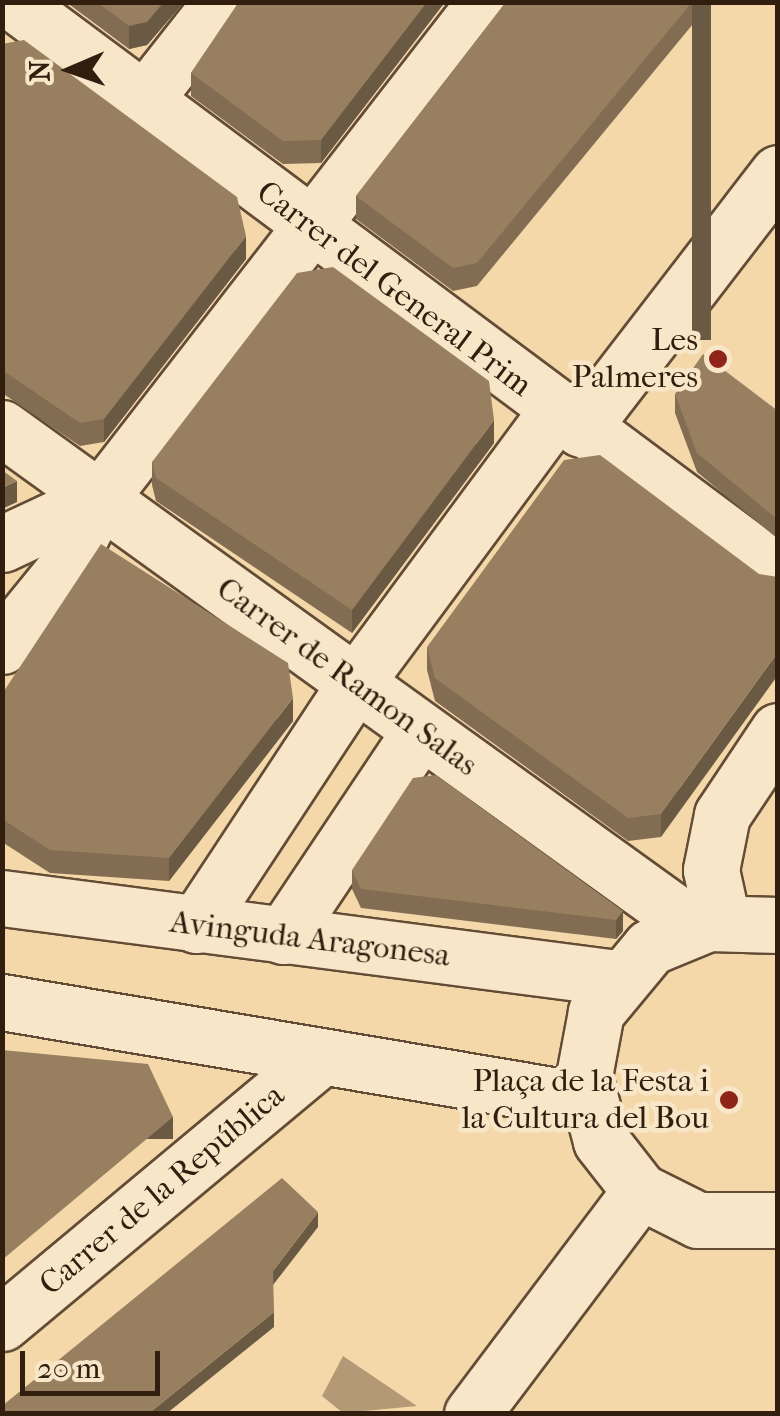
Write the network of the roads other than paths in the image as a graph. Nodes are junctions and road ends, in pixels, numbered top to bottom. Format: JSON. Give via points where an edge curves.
{"nodes":[{"id":1,"x":13,"y":2,"type":"edge"},
{"id":2,"x":221,"y":2,"type":"edge"},
{"id":3,"x":485,"y":2,"type":"edge"},
{"id":4,"x":144,"y":100,"type":"junction"},
{"id":5,"x":778,"y":173,"type":"edge"},
{"id":6,"x":311,"y":224,"type":"junction"},
{"id":7,"x":568,"y":420,"type":"junction"},
{"id":8,"x":2,"y":428,"type":"edge"},
{"id":9,"x":100,"y":498,"type":"junction"},
{"id":10,"x":2,"y":544,"type":"edge"},
{"id":11,"x":778,"y":572,"type":"edge"},
{"id":12,"x":2,"y":646,"type":"edge"},
{"id":13,"x":356,"y":682,"type":"junction"},
{"id":14,"x":420,"y":731,"type":"junction"},
{"id":15,"x":778,"y":732,"type":"edge"},
{"id":16,"x":8,"y":896,"type":"edge"},
{"id":17,"x":708,"y":923,"type":"junction"},
{"id":18,"x":778,"y":925,"type":"edge"},
{"id":19,"x":196,"y":926,"type":"junction"},
{"id":20,"x":283,"y":936,"type":"junction"},
{"id":21,"x":617,"y":978,"type":"junction"},
{"id":22,"x":2,"y":1002,"type":"edge"},
{"id":23,"x":322,"y":1057,"type":"junction"},
{"id":24,"x":587,"y":1101,"type":"junction"},
{"id":25,"x":640,"y":1190,"type":"junction"},
{"id":26,"x":778,"y":1220,"type":"edge"},
{"id":27,"x":2,"y":1323,"type":"edge"},
{"id":28,"x":472,"y":1414,"type":"edge"}],
"edges":[{"from":1,"to":4,"type":"street","name":"Carrer del General Prim"},
{"from":2,"to":4,"type":"street"},
{"from":3,"to":6,"type":"street"},
{"from":4,"to":6,"type":"street","name":"Carrer del General Prim"},
{"from":5,"to":7,"type":"street"},
{"from":6,"to":7,"type":"street","name":"Carrer del General Prim"},
{"from":6,"to":9,"type":"street"},
{"from":7,"to":11,"type":"street","name":"Carrer del General Prim"},
{"from":7,"to":13,"type":"street"},
{"from":8,"to":9,"type":"street","name":"Carrer de Ramon Salas"},
{"from":9,"to":10,"type":"street"},
{"from":9,"to":12,"type":"street","via":[[63,571]]},
{"from":9,"to":13,"type":"street","name":"Carrer de Ramon Salas"},
{"from":13,"to":14,"type":"street","name":"Carrer de Ramon Salas"},
{"from":13,"to":19,"type":"street"},
{"from":14,"to":17,"type":"street","name":"Carrer de Ramon Salas"},
{"from":14,"to":20,"type":"street"},
{"from":15,"to":17,"type":"street","via":[[722,815]]},
{"from":16,"to":19,"type":"street","name":"Avinguda Aragonesa"},
{"from":17,"to":18,"type":"street"},
{"from":17,"to":21,"type":"street","via":[[650,947]]},
{"from":19,"to":20,"type":"street","name":"Avinguda Aragonesa"},
{"from":20,"to":21,"type":"street","name":"Avinguda Aragonesa"},
{"from":21,"to":24,"type":"street","via":[[590,1031]]},
{"from":22,"to":23,"type":"street"},
{"from":23,"to":24,"type":"street"},
{"from":23,"to":27,"type":"street","name":"Carrer de la República"},
{"from":24,"to":25,"type":"street","via":[[606,1150]]},
{"from":25,"to":26,"type":"street","via":[[698,1220]]},
{"from":25,"to":28,"type":"street"}]}
